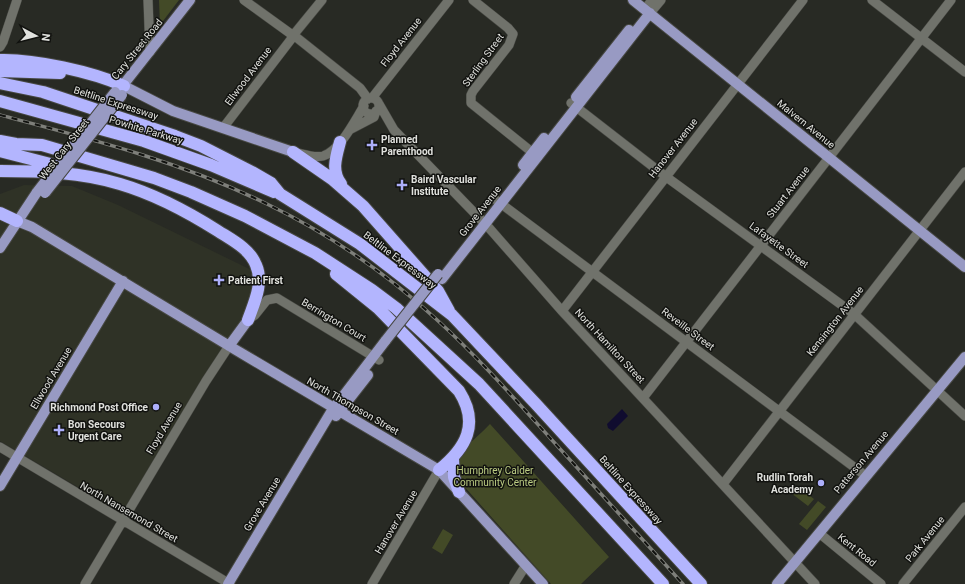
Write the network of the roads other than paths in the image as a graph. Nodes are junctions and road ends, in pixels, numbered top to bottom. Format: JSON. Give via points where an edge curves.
{"nodes":[{"id":1,"x":17,"y":0,"type":"edge"},
{"id":2,"x":148,"y":0,"type":"edge"},
{"id":3,"x":190,"y":0,"type":"edge"},
{"id":4,"x":244,"y":0,"type":"edge"},
{"id":5,"x":322,"y":0,"type":"edge"},
{"id":6,"x":449,"y":0,"type":"edge"},
{"id":7,"x":473,"y":0,"type":"edge"},
{"id":8,"x":633,"y":0,"type":"edge"},
{"id":9,"x":652,"y":0,"type":"edge"},
{"id":10,"x":661,"y":0,"type":"edge"},
{"id":11,"x":803,"y":0,"type":"edge"},
{"id":12,"x":872,"y":0,"type":"edge"},
{"id":13,"x":951,"y":0,"type":"edge"},
{"id":14,"x":648,"y":11,"type":"junction"},
{"id":15,"x":294,"y":35,"type":"junction"},
{"id":16,"x":922,"y":38,"type":"junction"},
{"id":17,"x":2,"y":45,"type":"edge"},
{"id":18,"x":150,"y":52,"type":"junction"},
{"id":19,"x":0,"y":60,"type":"edge"},
{"id":20,"x":0,"y":71,"type":"edge"},
{"id":21,"x":965,"y":72,"type":"edge"},
{"id":22,"x":85,"y":74,"type":"junction"},
{"id":23,"x":0,"y":83,"type":"edge"},
{"id":24,"x":737,"y":84,"type":"junction"},
{"id":25,"x":120,"y":91,"type":"junction"},
{"id":26,"x":0,"y":101,"type":"edge"},
{"id":27,"x":574,"y":106,"type":"junction"},
{"id":28,"x":372,"y":107,"type":"junction"},
{"id":29,"x":389,"y":123,"type":"junction"},
{"id":30,"x":224,"y":128,"type":"junction"},
{"id":31,"x":351,"y":129,"type":"junction"},
{"id":32,"x":0,"y":133,"type":"edge"},
{"id":33,"x":0,"y":140,"type":"edge"},
{"id":34,"x":340,"y":142,"type":"junction"},
{"id":35,"x":42,"y":145,"type":"junction"},
{"id":36,"x":0,"y":151,"type":"edge"},
{"id":37,"x":293,"y":152,"type":"junction"},
{"id":38,"x":535,"y":155,"type":"junction"},
{"id":39,"x":829,"y":157,"type":"junction"},
{"id":40,"x":0,"y":171,"type":"edge"},
{"id":41,"x":965,"y":172,"type":"edge"},
{"id":42,"x":665,"y":176,"type":"junction"},
{"id":43,"x":103,"y":181,"type":"junction"},
{"id":44,"x":344,"y":188,"type":"junction"},
{"id":45,"x":280,"y":194,"type":"junction"},
{"id":46,"x":499,"y":202,"type":"junction"},
{"id":47,"x":0,"y":213,"type":"edge"},
{"id":48,"x":17,"y":221,"type":"junction"},
{"id":49,"x":483,"y":222,"type":"junction"},
{"id":50,"x":920,"y":230,"type":"junction"},
{"id":51,"x":761,"y":245,"type":"junction"},
{"id":52,"x":0,"y":248,"type":"edge"},
{"id":53,"x":315,"y":253,"type":"junction"},
{"id":54,"x":965,"y":267,"type":"edge"},
{"id":55,"x":592,"y":271,"type":"junction"},
{"id":56,"x":123,"y":281,"type":"junction"},
{"id":57,"x":277,"y":298,"type":"joint"},
{"id":58,"x":562,"y":311,"type":"junction"},
{"id":59,"x":854,"y":314,"type":"junction"},
{"id":60,"x":452,"y":315,"type":"junction"},
{"id":61,"x":248,"y":320,"type":"junction"},
{"id":62,"x":687,"y":342,"type":"junction"},
{"id":63,"x":229,"y":346,"type":"junction"},
{"id":64,"x":965,"y":357,"type":"edge"},
{"id":65,"x":376,"y":359,"type":"junction"},
{"id":66,"x":937,"y":390,"type":"junction"},
{"id":67,"x":643,"y":398,"type":"junction"},
{"id":68,"x":336,"y":410,"type":"junction"},
{"id":69,"x":779,"y":411,"type":"junction"},
{"id":70,"x":965,"y":416,"type":"edge"},
{"id":71,"x":0,"y":448,"type":"edge"},
{"id":72,"x":17,"y":458,"type":"junction"},
{"id":73,"x":453,"y":459,"type":"junction"},
{"id":74,"x":440,"y":470,"type":"junction"},
{"id":75,"x":866,"y":476,"type":"junction"},
{"id":76,"x":723,"y":484,"type":"junction"},
{"id":77,"x":0,"y":486,"type":"edge"},
{"id":78,"x":459,"y":492,"type":"junction"},
{"id":79,"x":965,"y":507,"type":"edge"},
{"id":80,"x":122,"y":521,"type":"junction"},
{"id":81,"x":819,"y":533,"type":"junction"},
{"id":82,"x":795,"y":562,"type":"junction"},
{"id":83,"x":526,"y":565,"type":"junction"},
{"id":84,"x":85,"y":584,"type":"edge"},
{"id":85,"x":229,"y":584,"type":"edge"},
{"id":86,"x":372,"y":584,"type":"edge"},
{"id":87,"x":514,"y":584,"type":"edge"},
{"id":88,"x":543,"y":584,"type":"edge"},
{"id":89,"x":663,"y":584,"type":"edge"},
{"id":90,"x":701,"y":584,"type":"edge"},
{"id":91,"x":777,"y":584,"type":"edge"},
{"id":92,"x":815,"y":584,"type":"edge"},
{"id":93,"x":881,"y":584,"type":"edge"},
{"id":94,"x":903,"y":584,"type":"edge"}],
"edges":[{"from":1,"to":17,"type":"street"},
{"from":2,"to":18,"type":"street"},
{"from":3,"to":18,"type":"main road","name":"Cary Street Road"},
{"from":4,"to":15,"type":"street","name":"North Hamilton Street"},
{"from":5,"to":15,"type":"street","name":"Ellwood Avenue"},
{"from":6,"to":28,"type":"street","name":"Floyd Avenue"},
{"from":7,"to":38,"type":"street","name":"Sterling Street","via":[[513,34],[509,45],[473,91],[470,100],[477,109]]},
{"from":8,"to":14,"type":"main road","name":"Malvern Avenue"},
{"from":9,"to":14,"type":"street","name":"Grove Avenue"},
{"from":10,"to":14,"type":"street","name":"Grove Avenue"},
{"from":11,"to":24,"type":"street","name":"Hanover Avenue"},
{"from":12,"to":16,"type":"street"},
{"from":13,"to":16,"type":"street","name":"Stuart Avenue"},
{"from":14,"to":24,"type":"main road","name":"Malvern Avenue"},
{"from":14,"to":27,"type":"main road","name":"Grove Avenue"},
{"from":15,"to":28,"type":"street","name":"North Hamilton Street","via":[[360,88]]},
{"from":15,"to":30,"type":"street","name":"Ellwood Avenue"},
{"from":16,"to":21,"type":"street"},
{"from":16,"to":39,"type":"street","name":"Stuart Avenue"},
{"from":18,"to":25,"type":"main road","name":"Cary Street Road"},
{"from":19,"to":22,"type":"highway","via":[[47,64]]},
{"from":20,"to":22,"type":"highway"},
{"from":22,"to":25,"type":"highway","via":[[109,80]]},
{"from":23,"to":45,"type":"highway","name":"Beltline Expressway","via":[[44,92],[175,136],[252,172],[271,184]]},
{"from":24,"to":39,"type":"main road","name":"Malvern Avenue"},
{"from":24,"to":42,"type":"street","name":"Hanover Avenue"},
{"from":25,"to":30,"type":"main road"},
{"from":25,"to":48,"type":"main road","name":"West Cary Street","bridge":true},
{"from":26,"to":45,"type":"highway","name":"Powhite Parkway","via":[[144,140]]},
{"from":27,"to":38,"type":"main road","name":"Grove Avenue"},
{"from":27,"to":42,"type":"street","name":"Lafayette Street"},
{"from":28,"to":29,"type":"street","name":"North Hamilton Street"},
{"from":28,"to":29,"type":"street","name":"North Hamilton Street"},
{"from":28,"to":31,"type":"street","name":"Floyd Avenue"},
{"from":28,"to":31,"type":"street","name":"Floyd Avenue"},
{"from":29,"to":49,"type":"street","name":"North Hamilton Street"},
{"from":30,"to":37,"type":"main road"},
{"from":31,"to":34,"type":"street","name":"Floyd Avenue"},
{"from":32,"to":35,"type":"highway"},
{"from":33,"to":35,"type":"highway","via":[[16,144]]},
{"from":34,"to":37,"type":"street","name":"Floyd Avenue","via":[[323,156]]},
{"from":34,"to":44,"type":"highway","via":[[335,167],[337,178]]},
{"from":35,"to":53,"type":"highway","via":[[154,178],[191,192],[245,216]]},
{"from":36,"to":43,"type":"highway","via":[[90,174]]},
{"from":37,"to":44,"type":"highway"},
{"from":38,"to":46,"type":"main road","name":"Grove Avenue"},
{"from":39,"to":50,"type":"main road","name":"Malvern Avenue"},
{"from":39,"to":51,"type":"street","name":"Stuart Avenue"},
{"from":40,"to":43,"type":"highway","via":[[40,171]]},
{"from":41,"to":50,"type":"street","name":"Kensington Avenue"},
{"from":42,"to":51,"type":"street","name":"Lafayette Street"},
{"from":42,"to":55,"type":"street","name":"Hanover Avenue"},
{"from":43,"to":61,"type":"highway","via":[[142,192],[182,210],[208,224],[246,251],[257,266],[259,282]]},
{"from":44,"to":60,"type":"highway","via":[[438,291]]},
{"from":45,"to":60,"type":"highway","name":"Beltline Expressway","via":[[360,244]]},
{"from":46,"to":49,"type":"main road","name":"Grove Avenue"},
{"from":46,"to":55,"type":"street","name":"Reveille Street"},
{"from":47,"to":48,"type":"highway"},
{"from":48,"to":52,"type":"main road","name":"West Cary Street"},
{"from":48,"to":56,"type":"main road","name":"North Thompson Street","via":[[32,227]]},
{"from":49,"to":58,"type":"street","name":"North Hamilton Street"},
{"from":49,"to":65,"type":"main road","name":"Grove Avenue"},
{"from":50,"to":54,"type":"main road","name":"Malvern Avenue"},
{"from":50,"to":59,"type":"street","name":"Kensington Avenue"},
{"from":51,"to":59,"type":"street","name":"Lafayette Street"},
{"from":51,"to":62,"type":"street","name":"Stuart Avenue"},
{"from":53,"to":73,"type":"highway","via":[[337,276],[378,308],[459,391],[468,408],[469,426],[463,445]]},
{"from":53,"to":89,"type":"highway","via":[[396,308],[479,384]]},
{"from":55,"to":58,"type":"street","name":"Hanover Avenue"},
{"from":55,"to":62,"type":"street","name":"Reveille Street"},
{"from":56,"to":63,"type":"main road","name":"North Thompson Street"},
{"from":56,"to":72,"type":"main road","name":"Ellwood Avenue"},
{"from":57,"to":61,"type":"street","name":"Floyd Avenue","via":[[267,300]]},
{"from":57,"to":65,"type":"street","name":"Berrington Court"},
{"from":58,"to":67,"type":"street","name":"North Hamilton Street"},
{"from":59,"to":66,"type":"street","name":"Lafayette Street"},
{"from":59,"to":69,"type":"street","name":"Kensington Avenue"},
{"from":60,"to":90,"type":"highway","name":"Beltline Expressway"},
{"from":61,"to":63,"type":"main road","name":"Floyd Avenue"},
{"from":62,"to":67,"type":"street","name":"Stuart Avenue"},
{"from":62,"to":69,"type":"street","name":"Reveille Street"},
{"from":63,"to":68,"type":"main road","name":"North Thompson Street"},
{"from":63,"to":80,"type":"street","name":"Floyd Avenue"},
{"from":64,"to":66,"type":"main road","name":"Patterson Avenue"},
{"from":65,"to":68,"type":"main road","name":"Grove Avenue"},
{"from":66,"to":70,"type":"street","name":"Lafayette Street"},
{"from":66,"to":75,"type":"main road","name":"Patterson Avenue"},
{"from":67,"to":76,"type":"street","name":"North Hamilton Street"},
{"from":68,"to":74,"type":"main road","name":"North Thompson Street"},
{"from":68,"to":85,"type":"main road","name":"Grove Avenue","via":[[317,436]]},
{"from":69,"to":75,"type":"street","name":"Reveille Street"},
{"from":69,"to":76,"type":"street","name":"Kensington Avenue"},
{"from":71,"to":72,"type":"street","name":"North Nansemond Street"},
{"from":72,"to":77,"type":"main road","name":"Ellwood Avenue"},
{"from":72,"to":80,"type":"street","name":"North Nansemond Street"},
{"from":73,"to":74,"type":"highway"},
{"from":73,"to":78,"type":"highway","via":[[454,477]]},
{"from":74,"to":78,"type":"main road","name":"North Thompson Street"},
{"from":74,"to":86,"type":"street","name":"Hanover Avenue"},
{"from":75,"to":81,"type":"main road","name":"Patterson Avenue"},
{"from":76,"to":82,"type":"street","name":"North Hamilton Street"},
{"from":78,"to":83,"type":"main road","name":"North Thompson Street"},
{"from":79,"to":94,"type":"street","name":"Park Avenue"},
{"from":80,"to":84,"type":"street","name":"Floyd Avenue"},
{"from":80,"to":85,"type":"street","name":"North Nansemond Street"},
{"from":81,"to":82,"type":"main road","name":"Patterson Avenue"},
{"from":81,"to":93,"type":"street","name":"Kent Road"},
{"from":82,"to":91,"type":"main road","name":"Patterson Avenue"},
{"from":82,"to":92,"type":"street","name":"North Hamilton Street"},
{"from":83,"to":87,"type":"street"},
{"from":83,"to":88,"type":"main road","name":"North Thompson Street"}]}
